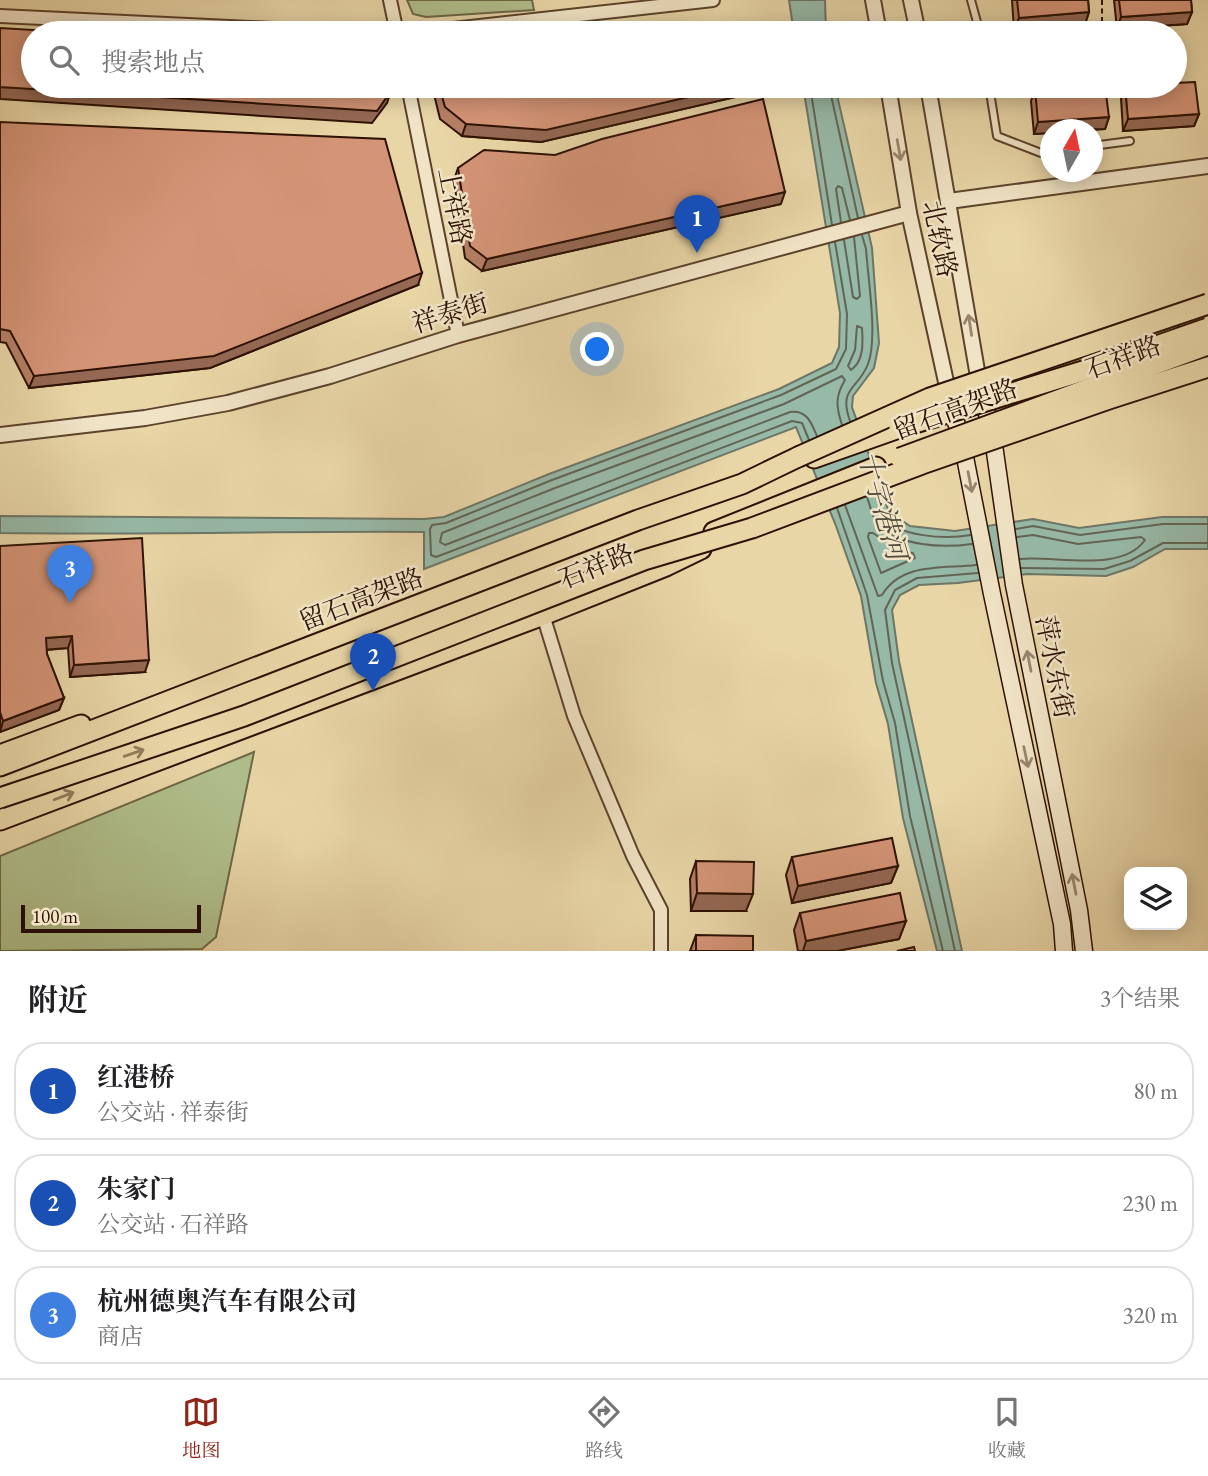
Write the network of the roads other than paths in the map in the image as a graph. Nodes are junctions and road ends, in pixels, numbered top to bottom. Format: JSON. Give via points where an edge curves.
{"nodes":[{"id":1,"x":390,"y":0,"type":"edge"},
{"id":2,"x":713,"y":0,"type":"edge"},
{"id":3,"x":873,"y":0,"type":"edge"},
{"id":4,"x":911,"y":0,"type":"edge"},
{"id":5,"x":971,"y":0,"type":"edge"},
{"id":6,"x":0,"y":16,"type":"edge"},
{"id":7,"x":105,"y":21,"type":"edge"},
{"id":8,"x":394,"y":21,"type":"edge"},
{"id":9,"x":525,"y":21,"type":"edge"},
{"id":10,"x":877,"y":21,"type":"edge"},
{"id":11,"x":915,"y":21,"type":"edge"},
{"id":12,"x":977,"y":21,"type":"edge"},
{"id":13,"x":410,"y":98,"type":"edge"},
{"id":14,"x":890,"y":98,"type":"edge"},
{"id":15,"x":930,"y":98,"type":"edge"},
{"id":16,"x":991,"y":98,"type":"edge"},
{"id":17,"x":1130,"y":141,"type":"dead end"},
{"id":18,"x":1103,"y":145,"type":"edge"},
{"id":19,"x":1040,"y":153,"type":"edge"},
{"id":20,"x":1208,"y":166,"type":"edge"},
{"id":21,"x":949,"y":201,"type":"junction"},
{"id":22,"x":909,"y":213,"type":"junction"},
{"id":23,"x":1208,"y":304,"type":"edge"},
{"id":24,"x":1208,"y":320,"type":"edge"},
{"id":25,"x":1208,"y":328,"type":"edge"},
{"id":26,"x":458,"y":335,"type":"junction"},
{"id":27,"x":1208,"y":345,"type":"edge"},
{"id":28,"x":1208,"y":356,"type":"edge"},
{"id":29,"x":1208,"y":367,"type":"edge"},
{"id":30,"x":981,"y":392,"type":"junction"},
{"id":31,"x":950,"y":402,"type":"junction"},
{"id":32,"x":992,"y":431,"type":"junction"},
{"id":33,"x":0,"y":435,"type":"edge"},
{"id":34,"x":962,"y":442,"type":"junction"},
{"id":35,"x":742,"y":484,"type":"junction"},
{"id":36,"x":645,"y":560,"type":"junction"},
{"id":37,"x":543,"y":615,"type":"junction"},
{"id":38,"x":0,"y":755,"type":"edge"},
{"id":39,"x":0,"y":766,"type":"edge"},
{"id":40,"x":0,"y":798,"type":"edge"},
{"id":41,"x":0,"y":820,"type":"edge"},
{"id":42,"x":661,"y":951,"type":"edge"},
{"id":43,"x":1064,"y":951,"type":"edge"},
{"id":44,"x":1084,"y":951,"type":"edge"}],
"edges":[{"from":1,"to":8,"type":"street"},
{"from":2,"to":9,"type":"street"},
{"from":3,"to":10,"type":"street"},
{"from":4,"to":11,"type":"street"},
{"from":5,"to":12,"type":"lane"},
{"from":6,"to":7,"type":"street"},
{"from":13,"to":26,"type":"street","name":"上祥路"},
{"from":14,"to":22,"type":"street","name":"北软路","one_way":true},
{"from":15,"to":21,"type":"street","name":"北软路"},
{"from":16,"to":19,"type":"lane","via":[[997,136]]},
{"from":17,"to":18,"type":"lane"},
{"from":20,"to":21,"type":"street"},
{"from":30,"to":21,"type":"street","name":"北软路","one_way":true},
{"from":22,"to":26,"type":"street","name":"祥泰街"},
{"from":22,"to":31,"type":"street","name":"北软路"},
{"from":23,"to":35,"type":"main road","name":"留石高架路","bridge":true,"via":[[930,398]]},
{"from":24,"to":30,"type":"main road","name":"石祥路"},
{"from":25,"to":35,"type":"main road","name":"留石高架路","bridge":true},
{"from":26,"to":33,"type":"street","name":"祥泰街","via":[[330,376],[228,402],[145,418]]},
{"from":27,"to":36,"type":"main road","name":"留石高架路","bridge":true,"via":[[876,467]]},
{"from":28,"to":32,"type":"main road","name":"石祥路"},
{"from":29,"to":36,"type":"main road","name":"留石高架路","bridge":true,"via":[[922,464],[752,528]]},
{"from":30,"to":31,"type":"main road","name":"石祥路"},
{"from":30,"to":32,"type":"main road","name":"萍水东街"},
{"from":31,"to":34,"type":"main road","name":"萍水东街"},
{"from":31,"to":38,"type":"main road","name":"石祥路","bridge":true,"via":[[871,425]]},
{"from":32,"to":34,"type":"main road","name":"石祥路"},
{"from":44,"to":32,"type":"main road","name":"萍水东街","one_way":true,"via":[[1014,585]]},
{"from":34,"to":37,"type":"main road","name":"石祥路","via":[[753,523],[666,566]]},
{"from":34,"to":43,"type":"main road","name":"萍水东街","one_way":true},
{"from":35,"to":39,"type":"main road","name":"留石高架路"},
{"from":40,"to":36,"type":"main road","name":"留石高架路","one_way":true,"bridge":true,"via":[[244,716]]},
{"from":41,"to":37,"type":"main road","name":"石祥路","one_way":true},
{"from":37,"to":42,"type":"street","via":[[574,716],[661,910]]}]}
